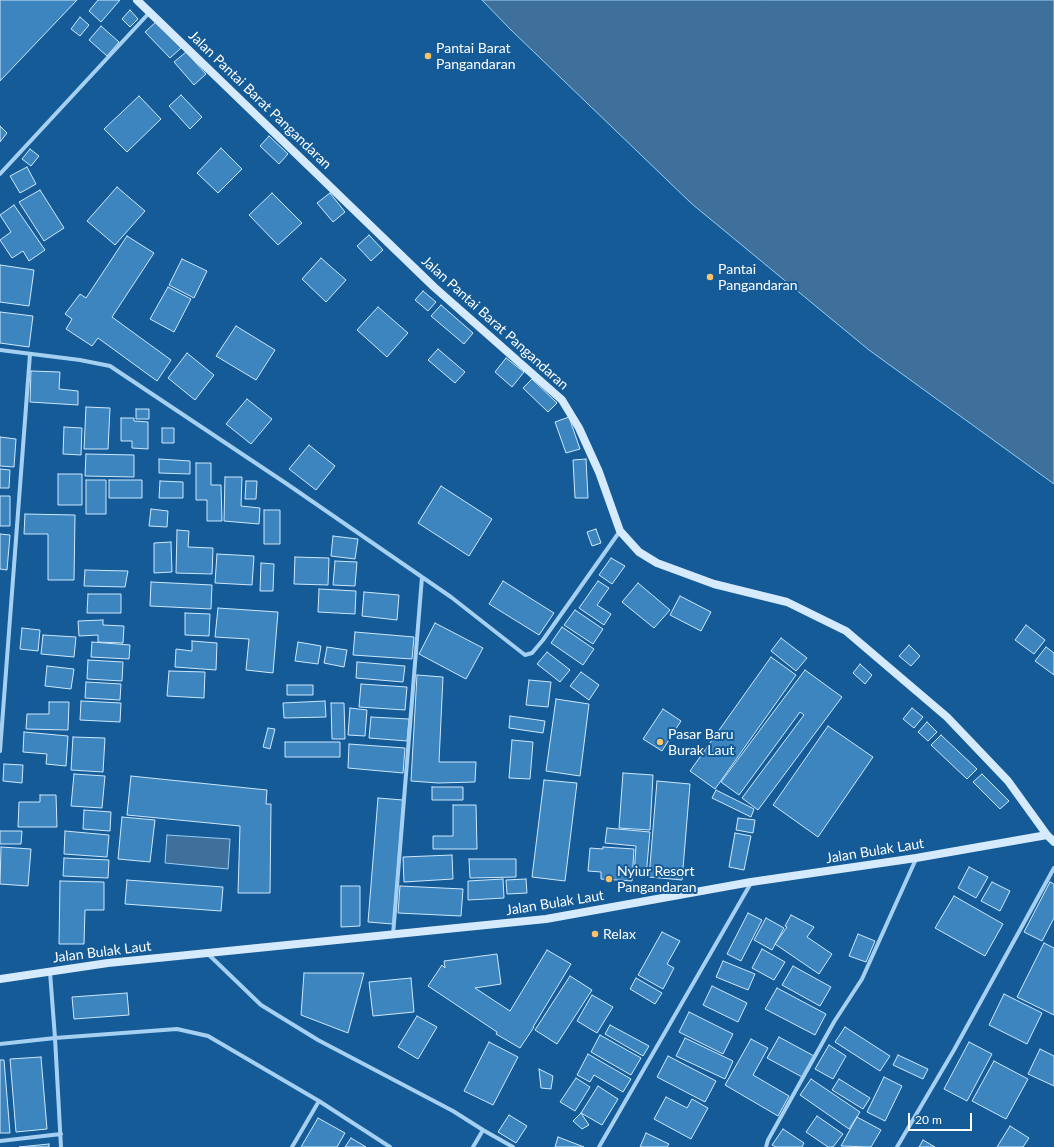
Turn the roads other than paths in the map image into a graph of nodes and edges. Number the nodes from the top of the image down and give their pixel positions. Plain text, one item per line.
1 (137, 0) edge
2 (150, 12) junction
3 (0, 174) edge
4 (0, 350) edge
5 (30, 354) junction
6 (620, 531) junction
7 (422, 577) junction
8 (0, 751) edge
9 (1047, 835) junction
10 (1054, 842) edge
11 (916, 858) junction
12 (1054, 868) edge
13 (751, 882) junction
14 (393, 935) junction
15 (207, 953) junction
16 (50, 972) junction
17 (0, 979) edge
18 (55, 1038) junction
19 (0, 1044) edge
20 (319, 1101) junction
21 (483, 1130) junction
22 (61, 1134) junction
23 (0, 1141) edge
24 (62, 1147) edge
25 (292, 1147) edge
26 (390, 1147) edge
27 (472, 1147) edge
28 (513, 1147) edge
29 (599, 1147) edge
30 (766, 1147) edge
31 (897, 1147) edge

1 - 2 street, Jalan Pantai Barat Pangandaran
2 - 3 street
2 - 6 street, Jalan Pantai Barat Pangandaran
4 - 5 street
5 - 7 street
5 - 8 street
6 - 7 street
6 - 9 street, Jalan Pantai Barat Pangandaran
7 - 14 street
9 - 10 street, Jalan Pantai Barat Pangandaran
9 - 11 street, Jalan Bulak Laut
11 - 13 street, Jalan Bulak Laut
11 - 30 street
12 - 31 street
13 - 14 street, Jalan Bulak Laut
13 - 29 street
14 - 15 street, Jalan Bulak Laut
15 - 16 street, Jalan Bulak Laut
15 - 21 street
16 - 17 street, Jalan Bulak Laut
16 - 18 street
18 - 19 street
18 - 20 street
18 - 22 street
20 - 25 street
20 - 26 street
21 - 27 street
21 - 28 street
22 - 23 street
22 - 24 street

